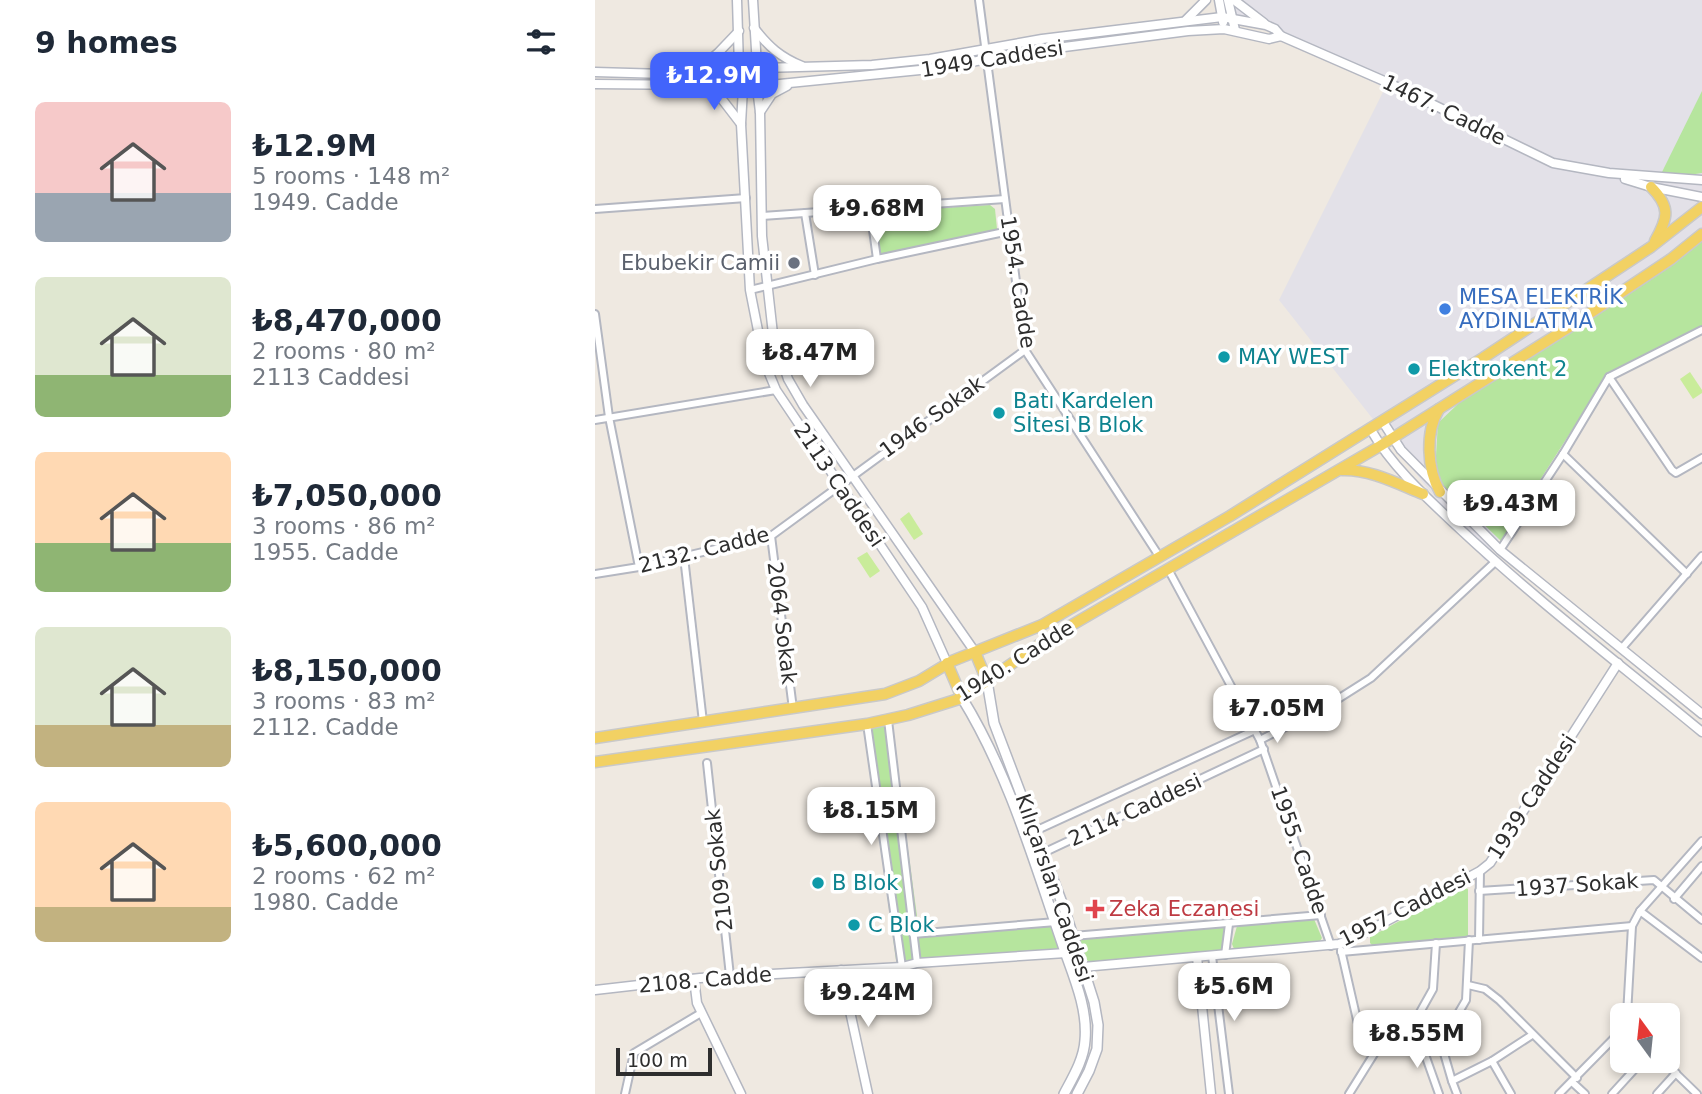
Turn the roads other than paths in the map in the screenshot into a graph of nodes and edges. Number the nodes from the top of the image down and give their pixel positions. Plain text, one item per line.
1 (737, 0) edge
2 (753, 0) edge
3 (979, 0) edge
4 (1206, 0) edge
5 (1219, 0) edge
6 (1228, 0) edge
7 (1234, 0) edge
8 (1222, 17) junction
9 (1232, 18) junction
10 (1183, 22) junction
11 (1266, 25) junction
12 (754, 29) junction
13 (1224, 29) junction
14 (1235, 30) junction
15 (739, 31) junction
16 (1281, 36) junction
17 (986, 55) junction
18 (758, 67) junction
19 (739, 68) junction
20 (808, 68) junction
21 (595, 72) edge
22 (695, 73) junction
23 (800, 82) junction
24 (595, 84) edge
25 (702, 85) junction
26 (758, 87) junction
27 (741, 88) junction
28 (759, 112) junction
29 (741, 124) junction
30 (1609, 173) junction
31 (1702, 180) edge
32 (1651, 187) junction
33 (1702, 197) edge
34 (746, 198) junction
35 (1005, 199) junction
36 (1702, 207) edge
37 (870, 208) junction
38 (595, 209) edge
39 (805, 213) junction
40 (762, 216) junction
41 (1009, 231) junction
42 (1702, 234) edge
43 (1652, 246) junction
44 (877, 259) junction
45 (815, 275) junction
46 (766, 286) junction
47 (751, 290) junction
48 (595, 314) edge
49 (1702, 330) edge
50 (596, 333) edge
51 (1025, 350) junction
52 (1609, 377) junction
53 (776, 390) junction
54 (1440, 408) junction
55 (609, 417) junction
56 (595, 420) edge
57 (1383, 422) junction
58 (1371, 430) junction
59 (1392, 438) junction
60 (1380, 446) junction
61 (1563, 454) junction
62 (1702, 458) edge
63 (1338, 470) junction
64 (852, 476) junction
65 (839, 485) junction
66 (1440, 492) junction
67 (1423, 494) junction
68 (771, 536) junction
69 (1500, 550) junction
70 (1159, 556) junction
71 (1702, 556) edge
72 (684, 557) junction
73 (1495, 562) junction
74 (639, 567) junction
75 (1168, 569) junction
76 (595, 574) edge
77 (1687, 574) junction
78 (1622, 648) junction
79 (975, 652) junction
80 (947, 663) junction
81 (1618, 663) junction
82 (987, 681) junction
83 (962, 698) junction
84 (793, 709) junction
85 (1702, 714) edge
86 (888, 720) junction
87 (703, 722) junction
88 (867, 724) junction
89 (1255, 730) junction
90 (1702, 732) edge
91 (595, 738) edge
92 (1260, 740) junction
93 (1264, 749) junction
94 (595, 762) edge
95 (707, 764) dead end
96 (1035, 831) junction
97 (1702, 841) edge
98 (1043, 853) junction
99 (1702, 866) edge
100 (1480, 871) junction
101 (1660, 888) junction
102 (1479, 891) junction
103 (1674, 898) junction
104 (1640, 911) junction
105 (1321, 915) junction
106 (1702, 920) edge
107 (1056, 922) junction
108 (1229, 924) junction
109 (1632, 926) junction
110 (913, 933) junction
111 (1073, 936) junction
112 (1469, 940) junction
113 (1479, 940) junction
114 (1436, 943) junction
115 (1337, 947) junction
116 (1066, 953) junction
117 (1226, 955) junction
118 (1212, 956) junction
119 (1197, 957) junction
120 (1702, 958) edge
121 (917, 963) junction
122 (902, 967) junction
123 (1083, 967) junction
124 (841, 970) junction
125 (730, 976) junction
126 (694, 979) junction
127 (1468, 985) junction
128 (595, 990) edge
129 (1628, 1003) edge
130 (702, 1013) junction
131 (1414, 1023) junction
132 (1532, 1035) junction
133 (1610, 1042) edge
134 (1441, 1043) junction
135 (1492, 1060) junction
136 (1631, 1073) edge
137 (1676, 1073) joint
138 (1574, 1080) junction
139 (1452, 1081) junction
140 (625, 1094) edge
141 (741, 1094) edge
142 (868, 1094) edge
143 (1063, 1094) edge
144 (1077, 1094) edge
145 (1212, 1094) edge
146 (1229, 1094) edge
147 (1349, 1094) edge
148 (1439, 1094) edge
149 (1457, 1094) edge
150 (1511, 1094) edge
151 (1559, 1094) edge
152 (1585, 1094) edge
153 (1612, 1094) edge
154 (1657, 1094) edge
155 (1697, 1094) edge

1 - 15 street
2 - 12 street
3 - 17 street, 1954. Cadde
4 - 10 street
5 - 8 street
6 - 9 street
7 - 11 street
8 - 9 street, 1467. Cadde
8 - 10 street, 1949 Caddesi
8 - 13 street
9 - 11 street, 1467. Cadde
9 - 14 street
10 - 17 street, 1949 Caddesi
11 - 16 street, 1467. Cadde
12 - 18 street
12 - 20 street
13 - 14 street, 1467. Cadde
13 - 17 street, 1949 Caddesi
14 - 16 street, 1467. Cadde
15 - 19 street
15 - 22 street
16 - 30 street, 1467. Cadde
17 - 20 street, 1949 Caddesi
17 - 23 street, 1949 Caddesi
17 - 35 street, 1954. Cadde
18 - 19 street
18 - 20 street, 1949 Caddesi
18 - 26 street
19 - 22 street
19 - 27 street
21 - 22 street
23 - 26 street, 1949 Caddesi
23 - 28 street
24 - 25 street
25 - 27 street
25 - 29 street
26 - 27 street
26 - 28 street, 2113 Caddesi
27 - 29 street, 2113 Caddesi
28 - 40 street, 2113 Caddesi
29 - 34 street, 2113 Caddesi
30 - 31 street, 1467. Cadde
30 - 32 street, 1467. Cadde
32 - 33 street, 1467. Cadde
32 - 43 main road
34 - 38 street
34 - 47 street, 2113 Caddesi
35 - 37 street
35 - 41 street, 1954. Cadde
36 - 43 main road, 1940. Cadde
37 - 39 street
37 - 44 street
39 - 40 street
39 - 45 street
40 - 46 street, 2113 Caddesi
41 - 44 street
41 - 51 street, 1954. Cadde
42 - 54 main road, 1940. Cadde
43 - 57 main road, 1940. Cadde
44 - 45 street
45 - 46 street
46 - 47 street
46 - 64 street, 2113 Caddesi
47 - 53 street, 2113 Caddesi
48 - 50 street
49 - 52 street
50 - 55 street
51 - 64 street, 1946 Sokak
51 - 70 street, 1954. Cadde
52 - 61 street
52 - 62 street
53 - 55 street
53 - 65 street, 2113 Caddesi
54 - 59 main road, 1940. Cadde
54 - 66 main road
55 - 56 street
55 - 74 street
57 - 58 main road, 1940. Cadde
57 - 59 street
58 - 60 street
58 - 70 main road, 1940. Cadde
59 - 60 main road, 1940. Cadde
59 - 66 street
60 - 63 main road, 1940. Cadde
60 - 67 street
61 - 69 street
61 - 77 street
63 - 67 main road
63 - 75 main road, 1940. Cadde
64 - 65 street, 1946 Sokak
64 - 79 street, 2113 Caddesi
65 - 68 street, 2132. Cadde
65 - 80 street, 2113 Caddesi
66 - 69 street
67 - 73 street
68 - 72 street, 2132. Cadde
68 - 84 street, 2064 Sokak
69 - 78 street
70 - 79 main road, 1940. Cadde
71 - 77 street
72 - 74 street, 2132. Cadde
72 - 87 street
73 - 81 street
73 - 92 street
74 - 76 street, 2132. Cadde
75 - 82 main road, 1940. Cadde
75 - 89 street, 1955. Cadde
77 - 78 street
78 - 85 street
79 - 80 main road, 1940. Cadde
79 - 82 main road
80 - 83 main road
80 - 84 main road, 1940. Cadde
81 - 90 street
81 - 100 street, 1939 Caddesi
82 - 83 main road, 1940. Cadde
82 - 96 main road, Kılıçarslan Caddesi
83 - 86 main road, 1940. Cadde
83 - 107 main road, Kılıçarslan Caddesi
84 - 87 main road, 1940. Cadde
86 - 88 main road, 1940. Cadde
86 - 110 street
87 - 91 main road, 1940. Cadde
88 - 94 main road, 1940. Cadde
88 - 122 street
89 - 92 street, 1955. Cadde
89 - 96 street, 2114 Caddesi
92 - 93 street, 1955. Cadde
93 - 98 street, 2114 Caddesi
93 - 105 street, 1955. Cadde
95 - 125 street, 2109 Sokak
96 - 98 main road, Kılıçarslan Caddesi
97 - 101 street
98 - 111 main road, Kılıçarslan Caddesi
99 - 103 street
100 - 102 street, 1939 Caddesi
100 - 115 street, 1957 Caddesi
101 - 102 street, 1937 Sokak
101 - 103 street, 1937 Sokak
101 - 104 street
102 - 113 street, 1939 Caddesi
103 - 106 street, 1937 Sokak
104 - 109 street
104 - 120 street
105 - 108 street
105 - 115 street, 1955. Cadde
107 - 110 street
107 - 116 main road, Kılıçarslan Caddesi
108 - 111 street
108 - 117 street
109 - 113 street
109 - 129 street
110 - 121 street
111 - 123 main road, Kılıçarslan Caddesi
112 - 113 street
112 - 114 street
112 - 127 street
114 - 115 street
114 - 131 street
115 - 117 street, 1957 Caddesi
115 - 147 street, 1955. Cadde
116 - 121 street, 2108. Cadde
116 - 143 main road, Kılıçarslan Caddesi
117 - 118 street, 1957 Caddesi
118 - 119 street, 1957 Caddesi
118 - 146 street
119 - 123 street, 1957 Caddesi
119 - 145 street
121 - 122 street, 2108. Cadde
122 - 124 street, 2108. Cadde
123 - 144 main road, Kılıçarslan Caddesi
124 - 125 street, 2108. Cadde
124 - 142 street
125 - 126 street, 2108. Cadde
126 - 128 street, 2108. Cadde
126 - 130 street
127 - 132 street
127 - 134 street
130 - 140 street
130 - 141 street
131 - 134 street
131 - 148 street
132 - 135 street
132 - 138 street
133 - 138 street
134 - 139 street
135 - 139 street
135 - 150 street
136 - 153 street
137 - 154 street
137 - 155 street
138 - 151 street
138 - 152 street
139 - 149 street

